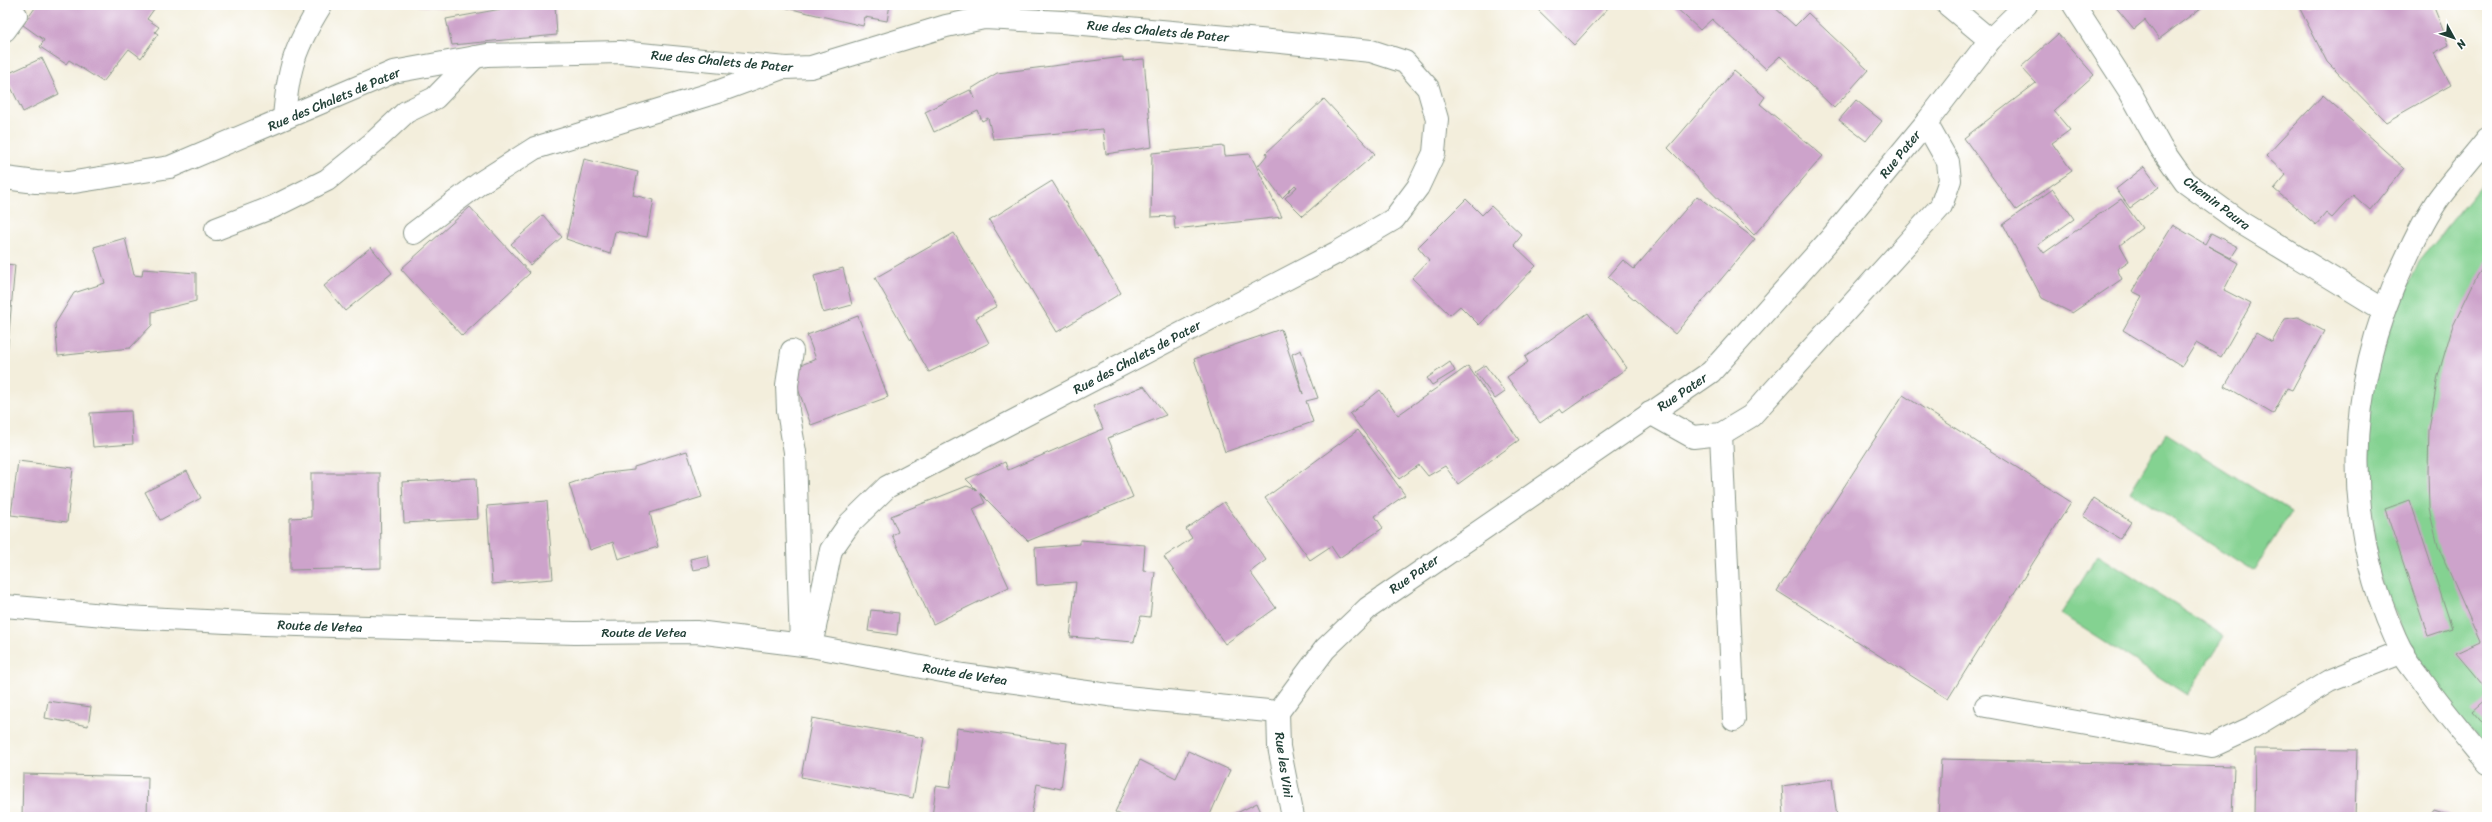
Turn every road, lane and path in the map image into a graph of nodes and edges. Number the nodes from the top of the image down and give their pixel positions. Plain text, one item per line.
1 (321, 5) edge
2 (1948, 5) edge
3 (2026, 5) edge
4 (2074, 5) edge
5 (1990, 40) junction
6 (475, 57) junction
7 (782, 68) junction
8 (284, 118) junction
9 (1926, 123) junction
10 (2487, 139) edge
11 (5, 178) edge
12 (216, 229) dead end
13 (414, 233) dead end
14 (2384, 310) junction
15 (792, 351) dead end
16 (1650, 414) junction
17 (1721, 434) junction
18 (5, 606) edge
19 (806, 645) junction
20 (2403, 652) junction
21 (1986, 706) dead end
22 (1278, 712) junction
23 (1734, 720) dead end
24 (2487, 763) edge
25 (1293, 817) edge

1 - 8 street
2 - 5 street
3 - 5 street, Rue Pater
4 - 14 street, Chemin Paura
5 - 9 street, Rue Pater
6 - 7 street, Rue des Chalets de Pater
6 - 8 street, Rue des Chalets de Pater
6 - 12 street
7 - 13 street
7 - 19 street, Rue des Chalets de Pater
8 - 11 street, Rue des Chalets de Pater
9 - 16 street, Rue Pater
9 - 17 street
10 - 14 street
14 - 20 street
15 - 19 street
16 - 17 street
16 - 22 street, Rue Pater
17 - 23 street
18 - 19 street, Route de Vetea
19 - 22 street, Route de Vetea
20 - 21 street
20 - 24 street
22 - 25 street, Rue les Vini

